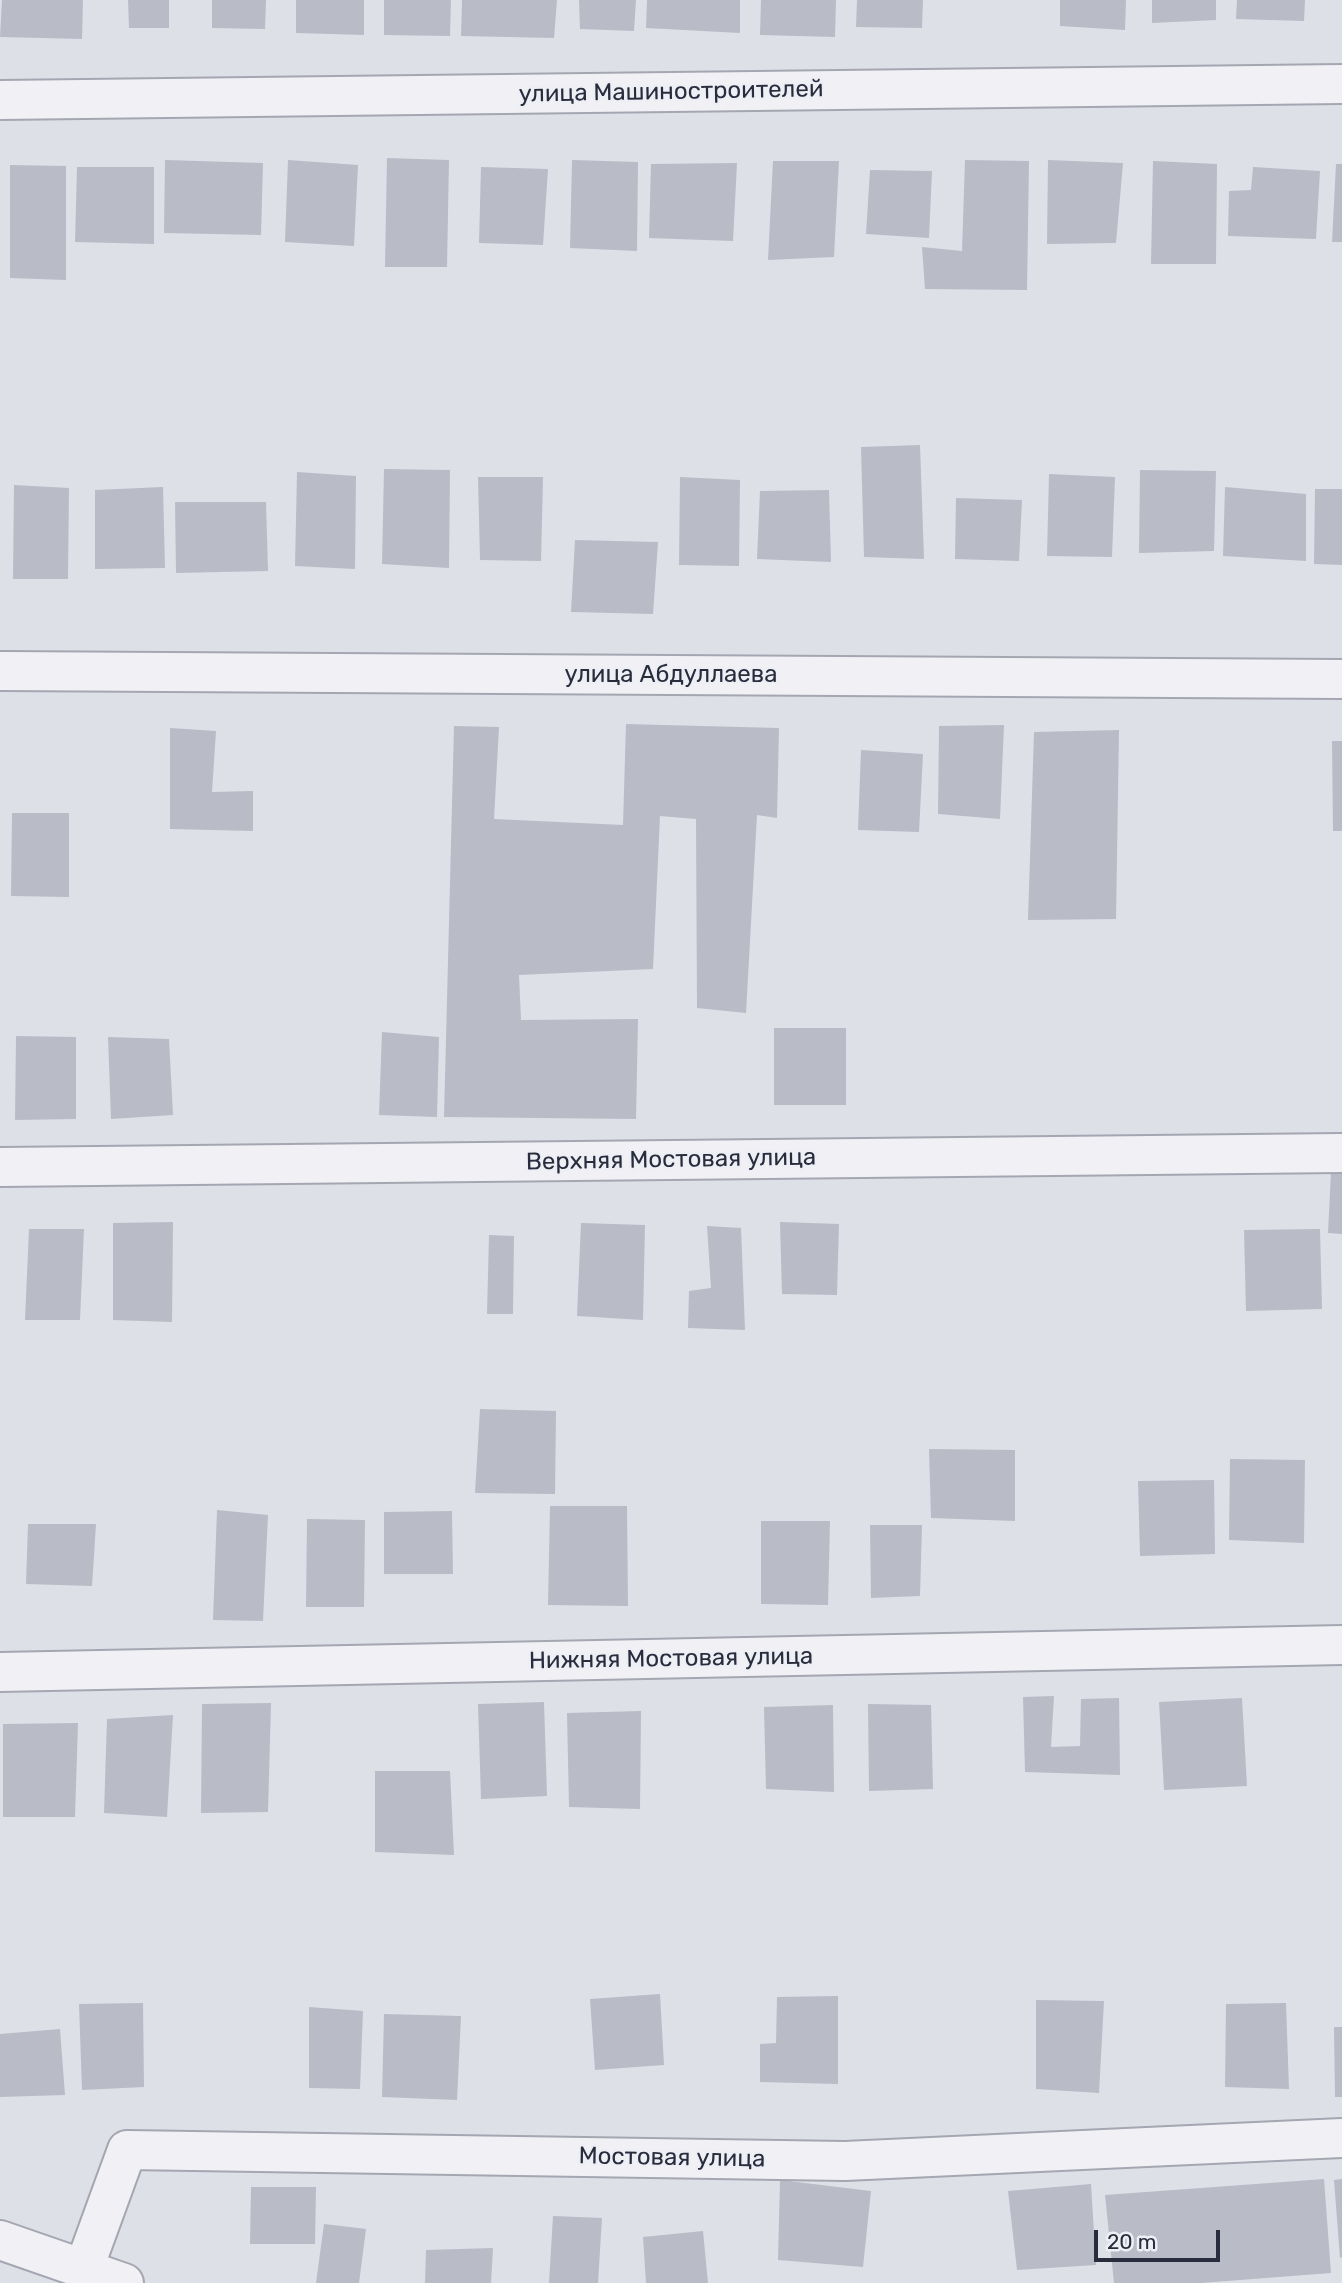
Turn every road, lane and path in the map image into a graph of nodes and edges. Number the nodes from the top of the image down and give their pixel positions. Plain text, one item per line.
1 (1342, 84) edge
2 (0, 100) edge
3 (0, 671) edge
4 (1342, 679) edge
5 (1342, 1153) edge
6 (0, 1167) edge
7 (1342, 1646) edge
8 (0, 1672) edge
9 (1342, 2138) edge
10 (0, 2240) edge
11 (84, 2268) junction
12 (124, 2283) edge

1 - 2 street, улица Машиностроителей
3 - 4 street, улица Абдуллаева
5 - 6 street, Верхняя Мостовая улица
7 - 8 street, Нижняя Мостовая улица
9 - 11 street, Мостовая улица
10 - 11 street
11 - 12 street

